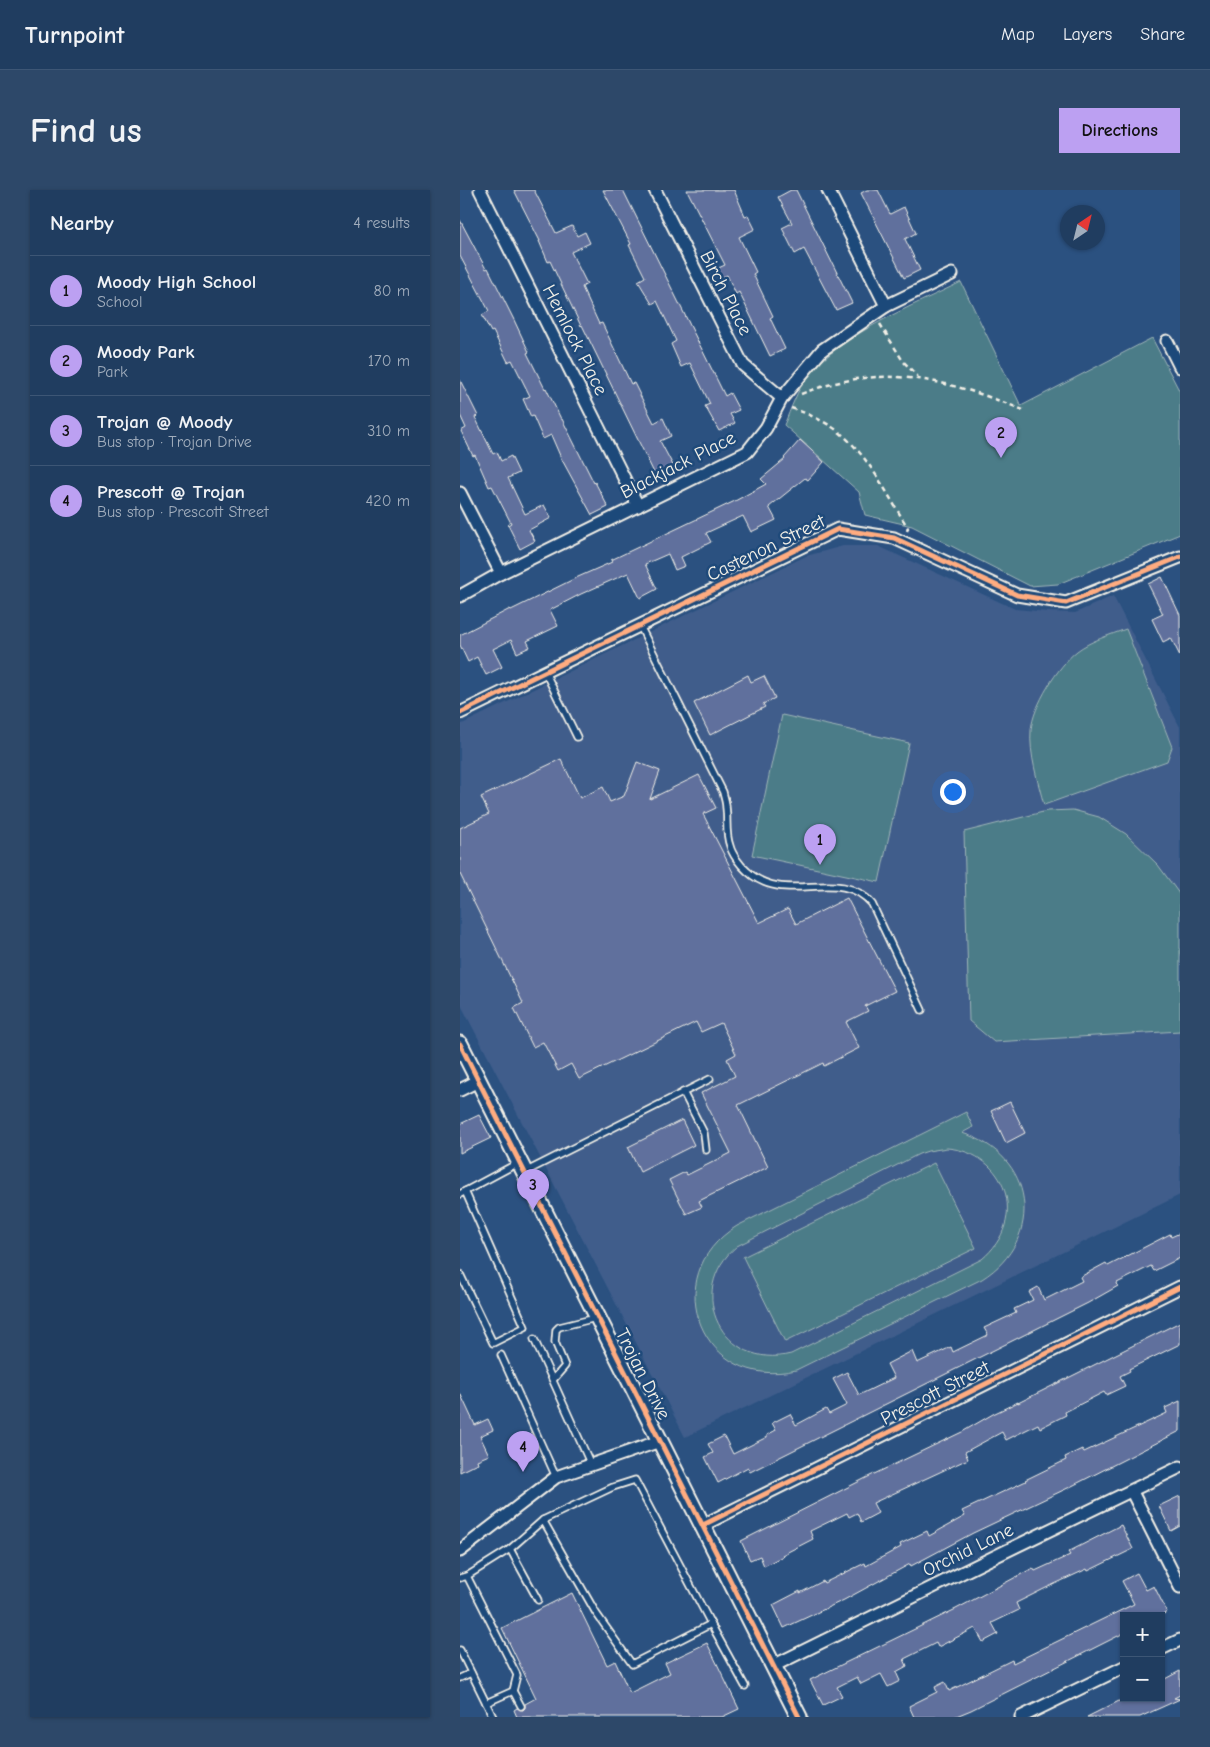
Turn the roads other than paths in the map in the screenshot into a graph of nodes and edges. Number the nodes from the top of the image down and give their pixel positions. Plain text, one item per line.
1 (480, 190) edge
2 (655, 190) edge
3 (828, 190) edge
4 (952, 274) dead end
5 (886, 306) junction
6 (1167, 341) dead end
7 (1180, 367) edge
8 (782, 398) junction
9 (460, 493) edge
10 (638, 506) junction
11 (1180, 556) edge
12 (501, 574) junction
13 (460, 596) edge
14 (640, 626) junction
15 (545, 672) junction
16 (460, 713) edge
17 (577, 737) dead end
18 (922, 1010) dead end
19 (460, 1044) edge
20 (710, 1079) dead end
21 (478, 1080) junction
22 (460, 1090) edge
23 (683, 1092) junction
24 (706, 1150) dead end
25 (522, 1167) junction
26 (462, 1193) edge
27 (460, 1274) edge
28 (1180, 1287) edge
29 (598, 1317) junction
30 (534, 1339) dead end
31 (501, 1355) dead end
32 (553, 1380) junction
33 (660, 1441) junction
34 (591, 1465) junction
35 (1180, 1468) edge
36 (556, 1477) junction
37 (1132, 1492) junction
38 (543, 1520) junction
39 (703, 1525) junction
40 (461, 1548) edge
41 (510, 1549) junction
42 (467, 1576) junction
43 (460, 1578) edge
44 (1180, 1587) edge
45 (538, 1600) dead end
46 (710, 1624) junction
47 (1180, 1640) edge
48 (1165, 1647) edge
49 (460, 1650) edge
50 (773, 1666) junction
51 (1120, 1669) edge
52 (471, 1673) junction
53 (460, 1678) edge
54 (745, 1686) dead end
55 (513, 1691) junction
56 (486, 1703) junction
57 (521, 1706) dead end
58 (493, 1717) edge
59 (799, 1717) edge
60 (1021, 1717) edge

1 - 10 street, Hemlock Place
2 - 8 street, Birch Place
3 - 5 street
4 - 5 street, Blackjack Place
5 - 8 street, Blackjack Place
6 - 7 street
8 - 10 street, Blackjack Place
9 - 12 street
10 - 12 street, Blackjack Place
11 - 14 street, Castenon Street
12 - 13 street, Blackjack Place
14 - 15 street, Castenon Street
14 - 18 lane
15 - 16 street, Castenon Street
15 - 17 lane
19 - 21 street, Trojan Drive
20 - 23 lane
21 - 22 street
21 - 25 street, Trojan Drive
23 - 24 lane
23 - 25 lane
25 - 26 lane
25 - 29 street, Trojan Drive
26 - 27 lane
28 - 39 street, Prescott Street
29 - 32 lane
29 - 33 street, Trojan Drive
30 - 32 lane
31 - 36 lane
32 - 34 lane
33 - 34 street
33 - 39 street, Trojan Drive
34 - 36 street
35 - 37 street, Orchid Lane
36 - 40 street
37 - 44 street
37 - 50 street, Orchid Lane
38 - 41 lane
38 - 46 lane
38 - 46 lane
39 - 50 street, Trojan Drive
41 - 42 lane
41 - 45 lane
42 - 43 lane
42 - 55 lane
46 - 54 lane
47 - 48 street
49 - 52 lane
50 - 59 street, Trojan Drive
51 - 60 street
52 - 53 lane
52 - 56 lane
55 - 56 lane
55 - 57 lane
56 - 58 lane

